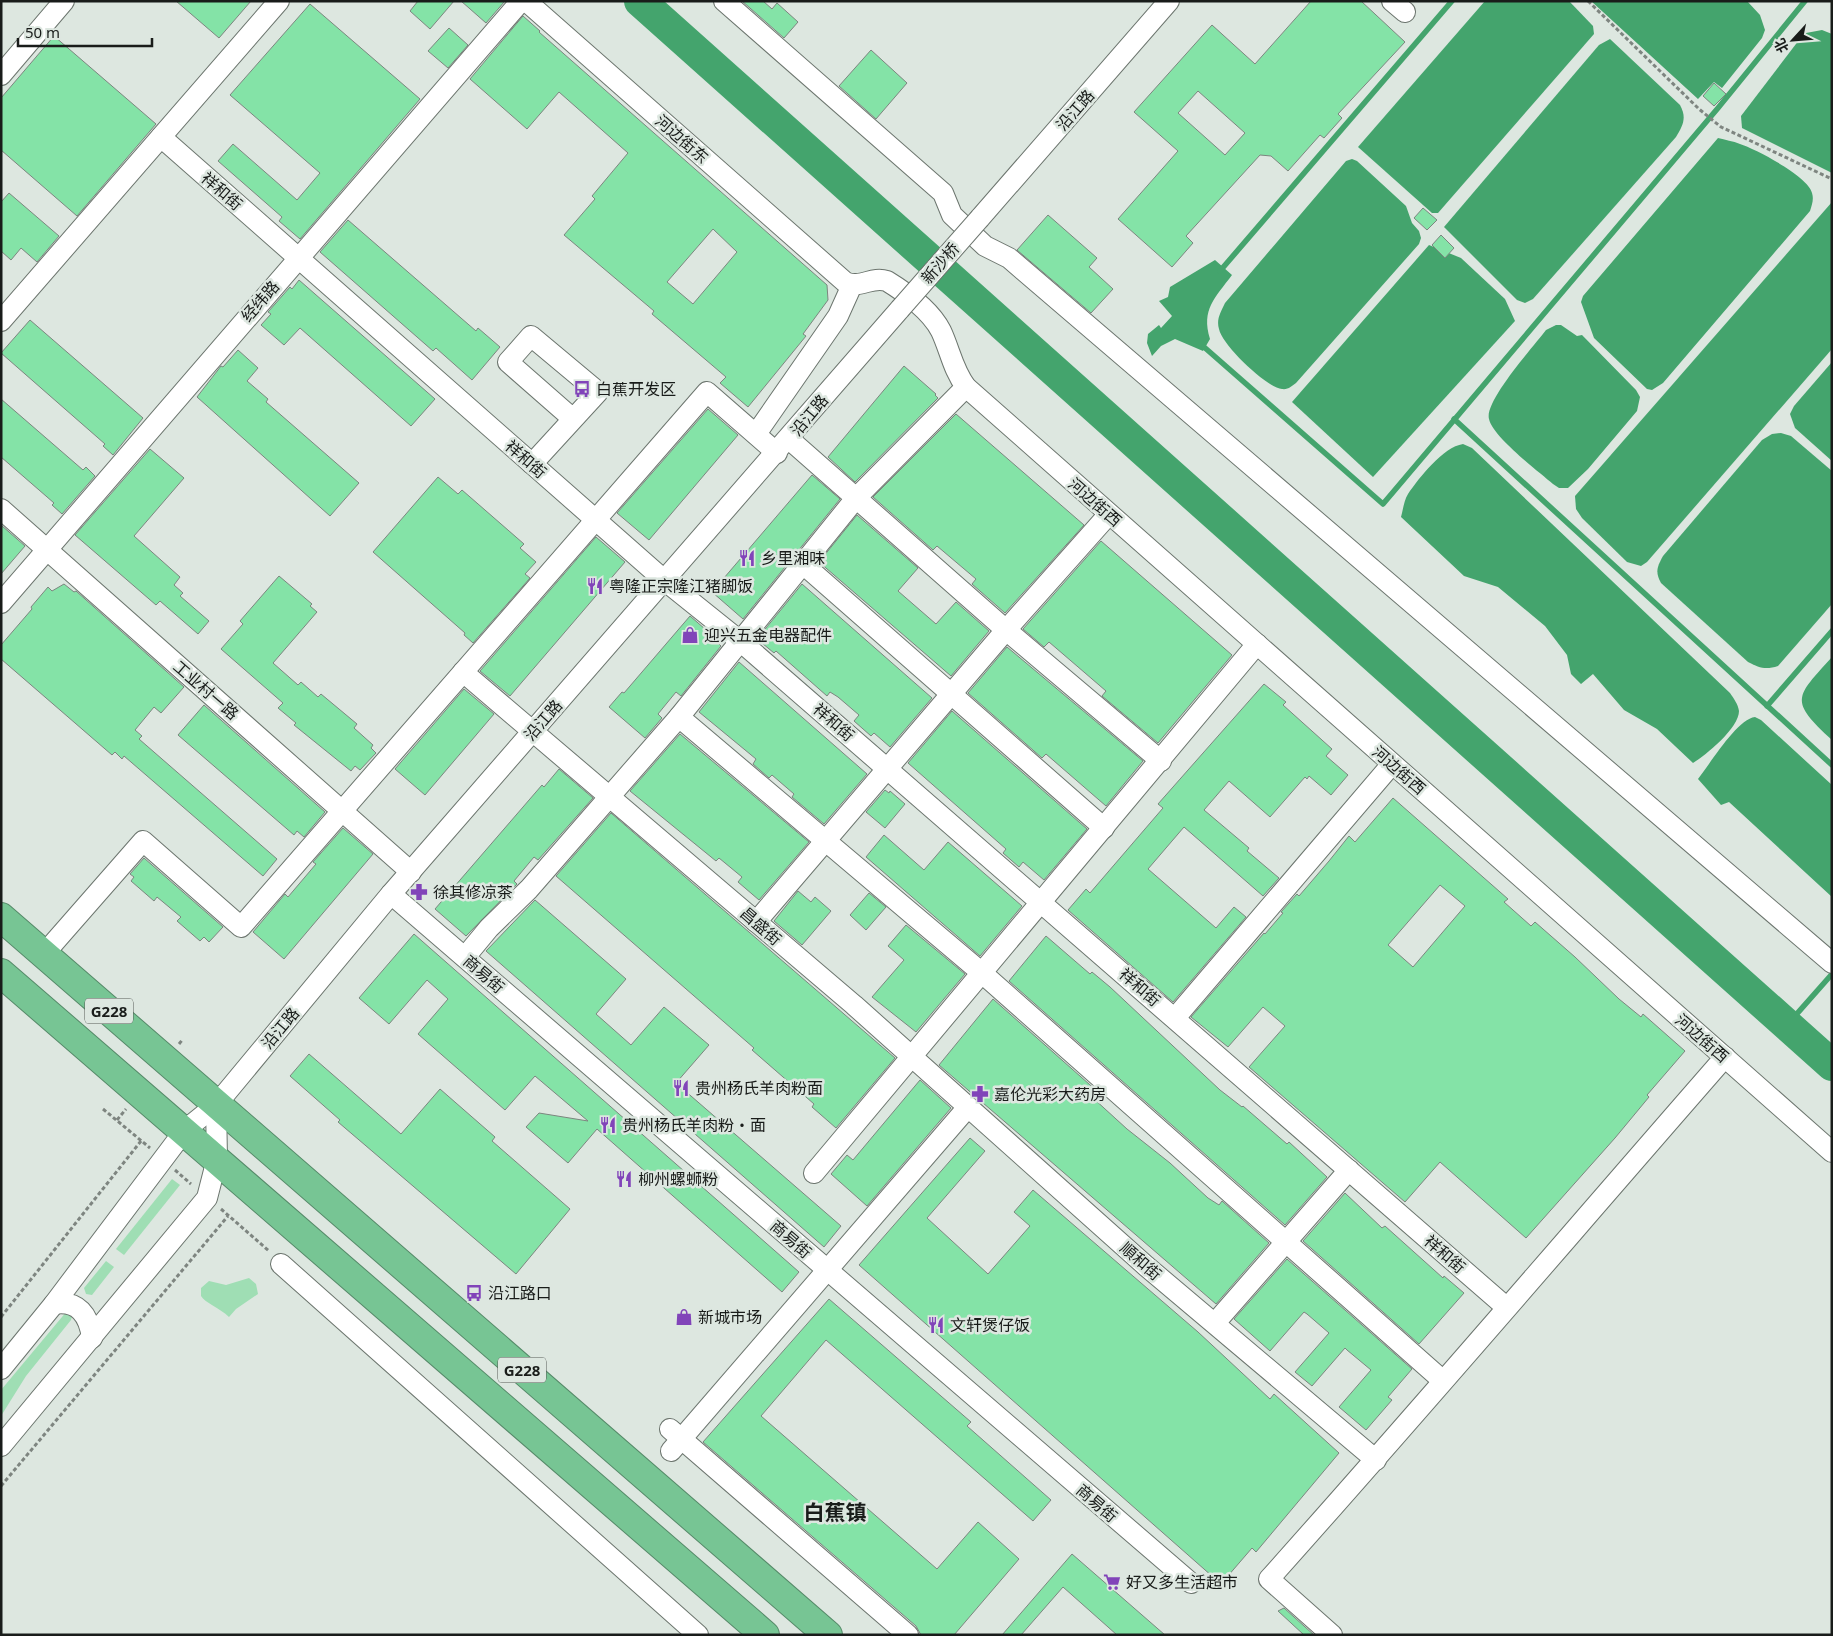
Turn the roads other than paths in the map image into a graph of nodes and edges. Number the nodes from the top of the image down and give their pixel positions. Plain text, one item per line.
1 (64, 1) edge
2 (279, 1) edge
3 (521, 1) edge
4 (526, 1) edge
5 (724, 1) edge
6 (1169, 1) edge
7 (1, 75) edge
8 (161, 138) junction
9 (980, 218) joint
10 (298, 257) junction
11 (845, 281) junction
12 (900, 309) joint
13 (1, 321) edge
14 (966, 387) junction
15 (574, 419) dead end
16 (756, 434) junction
17 (783, 446) junction
18 (532, 464) junction
19 (856, 498) junction
20 (1, 509) edge
21 (1109, 514) junction
22 (596, 520) junction
23 (47, 550) junction
24 (803, 564) junction
25 (664, 580) junction
26 (1, 603) edge
27 (1006, 630) junction
28 (740, 641) junction
29 (1257, 644) junction
30 (463, 672) junction
31 (952, 694) junction
32 (679, 717) junction
33 (532, 733) junction
34 (1160, 761) junction
35 (1392, 764) junction
36 (888, 769) junction
37 (610, 796) junction
38 (342, 811) junction
39 (1104, 828) junction
40 (825, 840) junction
41 (412, 872) junction
42 (391, 894) junction
43 (1042, 902) junction
44 (1, 917) edge
45 (756, 922) junction
46 (44, 954) junction
47 (465, 957) junction
48 (1832, 963) edge
49 (1, 973) edge
50 (982, 973) junction
51 (1175, 1018) junction
52 (911, 1057) junction
53 (1725, 1057) junction
54 (216, 1105) junction
55 (968, 1107) junction
56 (185, 1130) junction
57 (1832, 1152) edge
58 (217, 1160) junction
59 (1349, 1170) junction
60 (814, 1172) dead end
61 (1285, 1242) junction
62 (278, 1260) road end
63 (828, 1271) junction
64 (54, 1304) junction
65 (1506, 1307) junction
66 (1214, 1323) junction
67 (92, 1338) junction
68 (1, 1369) edge
69 (1442, 1380) junction
70 (670, 1429) dead end
71 (1, 1446) edge
72 (671, 1450) dead end
73 (1376, 1460) junction
74 (1191, 1583) dead end
75 (698, 1635) edge
76 (765, 1635) edge
77 (828, 1635) edge
78 (908, 1635) edge
79 (1332, 1635) edge

1 - 7 street
2 - 8 street
3 - 10 street, 经纬路
4 - 11 street, 河边街东
5 - 48 street
6 - 9 street, 沿江路
8 - 10 street, 祥和街
8 - 13 street
9 - 12 street, 新沙桥, bridge
10 - 18 street, 祥和街
10 - 23 street, 经纬路
11 - 14 street, 河边街西
11 - 16 street
12 - 17 street, 沿江路
14 - 19 street
14 - 21 street, 河边街西
15 - 18 street
16 - 17 street
16 - 22 street
17 - 19 street
17 - 25 street, 沿江路
18 - 22 street, 祥和街
19 - 24 street
19 - 27 street
20 - 23 street, 工业村一路
21 - 27 street
21 - 29 street, 河边街西
22 - 25 street, 祥和街
22 - 30 street
23 - 26 street, 经纬路
23 - 38 street, 工业村一路
24 - 28 street
24 - 31 street
25 - 28 street, 祥和街
25 - 33 street, 沿江路
27 - 31 street
27 - 34 street
28 - 32 street
28 - 36 street, 祥和街
29 - 34 street
29 - 35 street, 河边街西
30 - 33 street, 昌盛街
30 - 38 street
31 - 36 street
31 - 39 street
32 - 37 street
32 - 40 street
33 - 37 street, 昌盛街
33 - 41 street, 沿江路
34 - 39 street
35 - 51 street
35 - 53 street, 河边街西
36 - 40 street
36 - 43 street, 祥和街
37 - 45 street, 昌盛街
37 - 47 street
38 - 41 street, 工业村一路
38 - 46 street
39 - 43 street
40 - 45 street
40 - 50 street
41 - 42 street, 沿江路
42 - 47 street, 商易街
42 - 54 street, 沿江路
43 - 50 street
43 - 51 street, 祥和街
44 - 46 highway, G228
45 - 52 street, 昌盛街
46 - 54 highway, G228
47 - 63 street, 商易街
49 - 56 highway, G228
50 - 52 street
50 - 61 street
51 - 59 street, 祥和街
52 - 55 street, 順和街
52 - 60 street
53 - 57 street, 河边街西
53 - 65 street
54 - 56 street, 沿江路
54 - 58 street
54 - 77 highway, G228
55 - 63 street
55 - 66 street, 順和街
56 - 58 highway, G228
56 - 64 street, 沿江路
58 - 67 street
58 - 76 highway, G228
59 - 61 street
59 - 65 street, 祥和街
61 - 66 street
61 - 69 street
62 - 75 street
63 - 72 street
63 - 74 street, 商易街
64 - 67 street
64 - 68 street, 沿江路
65 - 69 street
66 - 73 street, 順和街
67 - 71 street
69 - 73 street
70 - 78 street
73 - 79 street

